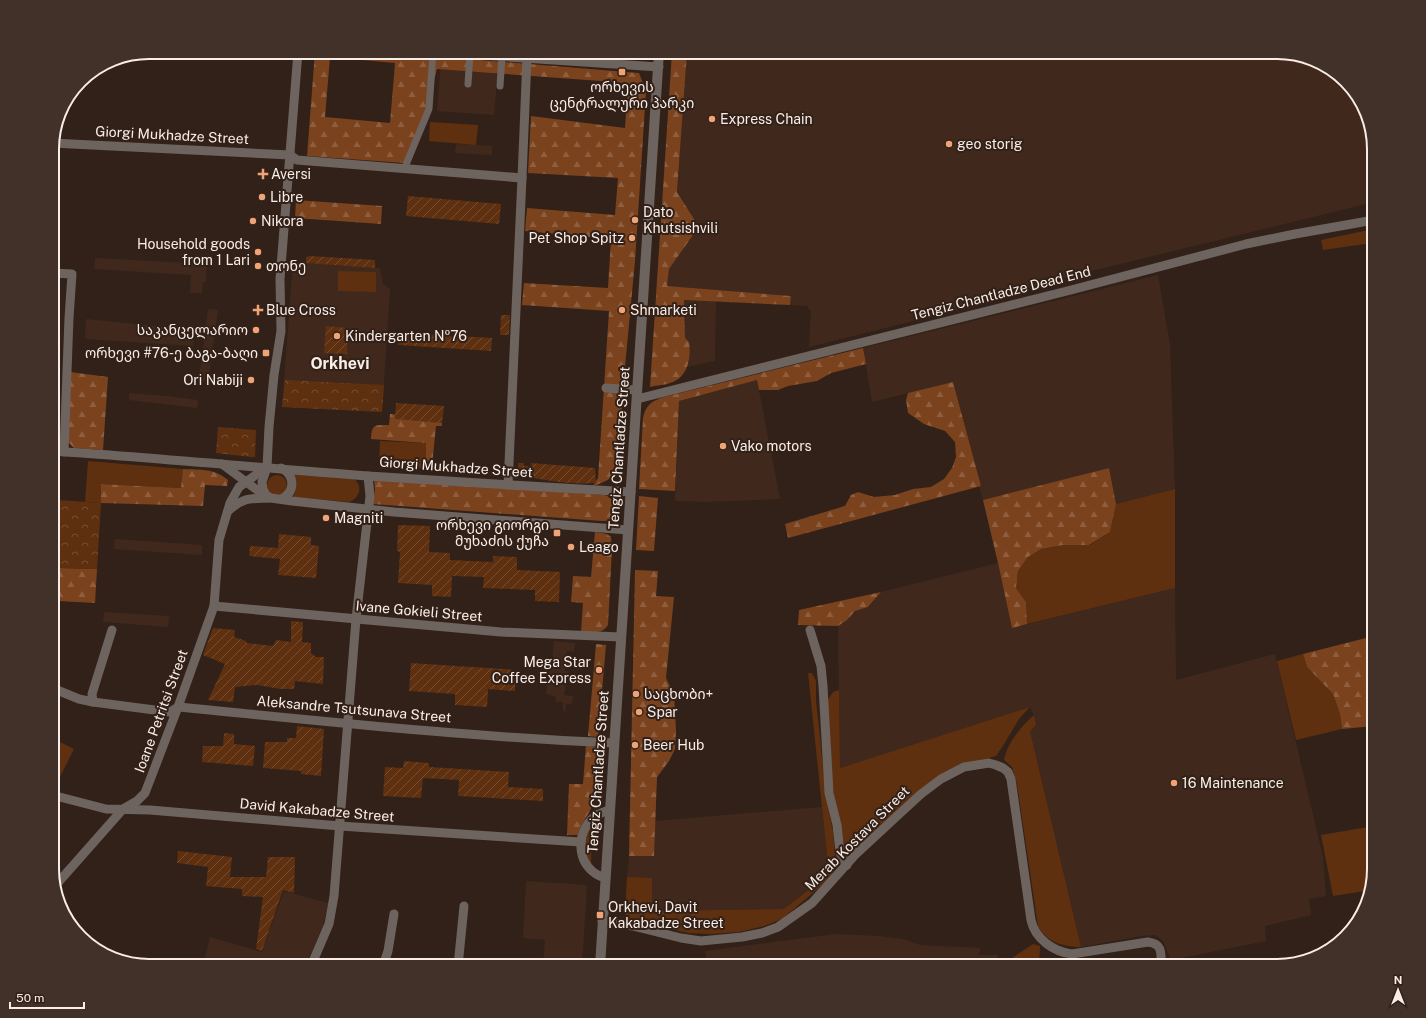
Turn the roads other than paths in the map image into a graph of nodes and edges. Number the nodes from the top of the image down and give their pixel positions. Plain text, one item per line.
1 (297, 59) edge
2 (434, 59) edge
3 (470, 59) edge
4 (502, 59) edge
5 (526, 59) edge
6 (543, 59) edge
7 (660, 59) edge
8 (659, 66) junction
9 (468, 84) dead end
10 (500, 86) dead end
11 (59, 143) edge
12 (290, 156) junction
13 (405, 168) junction
14 (522, 178) junction
15 (1367, 221) edge
16 (59, 273) edge
17 (606, 388) dead end
18 (637, 394) junction
19 (59, 452) edge
20 (64, 452) junction
21 (221, 464) junction
22 (267, 467) junction
23 (280, 468) junction
24 (368, 476) junction
25 (245, 482) junction
26 (508, 485) junction
27 (630, 492) junction
28 (269, 496) junction
29 (281, 499) junction
30 (368, 509) junction
31 (227, 512) junction
32 (628, 530) junction
33 (214, 606) junction
34 (356, 619) junction
35 (112, 630) dead end
36 (810, 630) dead end
37 (621, 637) junction
38 (59, 691) edge
39 (93, 702) junction
40 (178, 707) junction
41 (348, 724) junction
42 (614, 743) junction
43 (59, 797) edge
44 (123, 809) junction
45 (610, 810) junction
46 (340, 826) junction
47 (581, 842) junction
48 (847, 864) junction
49 (605, 878) junction
50 (60, 880) edge
51 (464, 906) dead end
52 (394, 914) dead end
53 (602, 922) junction
54 (314, 959) edge
55 (386, 959) edge
56 (459, 959) edge
57 (600, 959) edge
58 (1161, 959) edge

1 - 12 street
2 - 13 street
3 - 9 street
4 - 10 street
5 - 14 street
6 - 8 street
7 - 8 street, Tengiz Chantladze Street
8 - 18 street, Tengiz Chantladze Street
11 - 12 street, Giorgi Mukhadze Street
12 - 13 street, Giorgi Mukhadze Street
12 - 22 street
13 - 14 street, Giorgi Mukhadze Street
14 - 26 street
15 - 18 street, Tengiz Chantladze Dead End
16 - 20 street
17 - 18 street, Tengiz Chantladze Dead End
18 - 27 street, Tengiz Chantladze Street
19 - 20 street, Giorgi Mukhadze Street
20 - 21 street, Giorgi Mukhadze Street
21 - 22 street, Giorgi Mukhadze Street
21 - 25 street
22 - 23 street, Giorgi Mukhadze Street
22 - 25 street, Ioane Petritsi Street
22 - 28 street
23 - 24 street, Giorgi Mukhadze Street
23 - 29 street
24 - 26 street, Giorgi Mukhadze Street
24 - 30 street
25 - 28 street
25 - 31 street, Ioane Petritsi Street
26 - 27 street, Giorgi Mukhadze Street
27 - 32 street, Tengiz Chantladze Street
28 - 29 street
28 - 31 street
29 - 30 street
30 - 32 street
30 - 34 street
31 - 33 street, Ioane Petritsi Street
32 - 37 street, Tengiz Chantladze Street
33 - 34 street, Ivane Gokieli Street
33 - 40 street, Ioane Petritsi Street
34 - 37 street, Ivane Gokieli Street
34 - 41 street
35 - 39 street
36 - 48 street
37 - 42 street, Tengiz Chantladze Street
38 - 39 street, Aleksandre Tsutsunava Street
39 - 40 street, Aleksandre Tsutsunava Street
40 - 41 street, Aleksandre Tsutsunava Street
40 - 44 street, Ioane Petritsi Street
41 - 42 street, Aleksandre Tsutsunava Street
41 - 46 street
42 - 45 street, Tengiz Chantladze Street
43 - 44 street, David Kakabadze Street
44 - 46 street, David Kakabadze Street
44 - 50 street, Ioane Petritsi Street
45 - 47 street
45 - 49 street, Tengiz Chantladze Street
46 - 47 street, David Kakabadze Street
46 - 54 street
47 - 49 street
48 - 53 street, Merab Kostava Street
48 - 58 street, Merab Kostava Street
49 - 53 street, Tengiz Chantladze Street
51 - 56 street
52 - 55 street
53 - 57 street, Tengiz Chantladze Street

